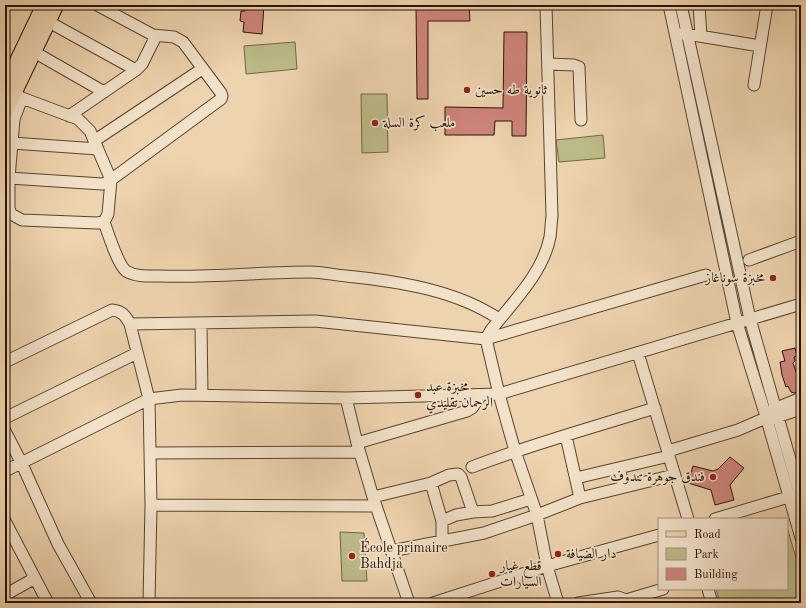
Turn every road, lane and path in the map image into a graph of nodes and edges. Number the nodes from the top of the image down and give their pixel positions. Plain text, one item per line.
1 (43, 5) edge
2 (57, 5) edge
3 (97, 5) edge
4 (546, 5) edge
5 (669, 5) edge
6 (680, 5) edge
7 (699, 5) edge
8 (767, 5) edge
9 (49, 22) junction
10 (687, 34) junction
11 (674, 35) junction
12 (156, 36) junction
13 (702, 36) junction
14 (760, 46) junction
15 (36, 52) junction
16 (548, 64) junction
17 (202, 69) junction
18 (136, 70) junction
19 (754, 85) dead end
20 (14, 92) edge
21 (104, 92) junction
22 (5, 114) edge
23 (69, 116) junction
24 (581, 120) dead end
25 (12, 143) junction
26 (96, 145) junction
27 (9, 178) junction
28 (111, 180) junction
29 (104, 222) junction
30 (801, 241) edge
31 (749, 260) dead end
32 (733, 274) junction
33 (706, 275) dead end
34 (801, 304) edge
35 (499, 319) junction
36 (750, 320) junction
37 (201, 323) junction
38 (130, 324) junction
39 (737, 324) junction
40 (486, 339) junction
41 (137, 353) junction
42 (638, 353) junction
43 (5, 362) edge
44 (499, 394) junction
45 (202, 395) junction
46 (481, 395) junction
47 (346, 398) junction
48 (801, 398) edge
49 (149, 399) junction
50 (655, 408) junction
51 (801, 409) edge
52 (769, 415) junction
53 (5, 418) edge
54 (5, 431) edge
55 (566, 436) junction
56 (358, 448) junction
57 (515, 451) junction
58 (150, 453) junction
59 (669, 454) junction
60 (21, 462) junction
61 (472, 467) dead end
62 (619, 468) junction
63 (5, 471) edge
64 (674, 474) junction
65 (576, 478) junction
66 (432, 483) junction
67 (624, 487) junction
68 (800, 495) edge
69 (789, 497) junction
70 (580, 498) junction
71 (531, 499) junction
72 (374, 501) junction
73 (152, 505) junction
74 (473, 512) junction
75 (536, 515) junction
76 (688, 518) edge
77 (718, 518) edge
78 (442, 520) junction
79 (5, 521) edge
80 (658, 535) edge
81 (801, 538) edge
82 (442, 541) junction
83 (391, 551) junction
84 (547, 566) junction
85 (35, 578) junction
86 (661, 590) edge
87 (708, 590) edge
88 (5, 595) edge
89 (600, 602) edge
90 (48, 603) edge
91 (91, 603) edge
92 (149, 603) edge
93 (409, 603) edge
94 (433, 603) edge
95 (558, 603) edge
96 (578, 603) edge
97 (712, 603) edge

1 - 20 main road
2 - 9 main road
3 - 12 street
4 - 16 street
5 - 11 street
6 - 10 street
7 - 13 street
8 - 14 street
9 - 15 main road
9 - 18 street
10 - 11 street
10 - 13 street
10 - 32 street
11 - 32 street
12 - 17 street
12 - 18 street
13 - 14 street
14 - 19 street
15 - 20 main road
15 - 21 street
16 - 24 street
16 - 35 street
17 - 26 street
17 - 28 street
18 - 21 street
20 - 22 main road
20 - 23 street
20 - 25 street
21 - 23 street
23 - 26 street
25 - 26 street
25 - 27 street
26 - 28 street
27 - 28 street
27 - 29 street
28 - 29 street
29 - 35 street
30 - 31 street
32 - 36 street
32 - 39 street
33 - 40 street
34 - 36 street
35 - 40 street
36 - 39 street
36 - 52 street
37 - 38 street
37 - 40 street
37 - 45 street
38 - 41 street
38 - 43 street
39 - 42 street
39 - 52 street
40 - 44 street
41 - 49 street
41 - 53 street
42 - 44 street
42 - 50 street
44 - 46 street
44 - 57 street
45 - 47 street
45 - 49 street
46 - 47 street
46 - 56 street
47 - 56 street
48 - 52 street
49 - 58 street
49 - 60 street
50 - 55 street
50 - 59 street
51 - 52 street
52 - 59 street
52 - 68 street
52 - 69 street
54 - 60 street
55 - 57 street
55 - 65 street
56 - 58 street
56 - 72 street
57 - 61 street
57 - 71 street
58 - 73 street
59 - 62 street
59 - 64 street
60 - 63 street
60 - 91 street
62 - 65 street
62 - 67 street
64 - 67 street
64 - 76 street
65 - 70 street
66 - 72 street
66 - 74 street
66 - 78 street
67 - 70 street
68 - 69 street
69 - 77 street
69 - 81 street
70 - 75 street
71 - 74 street
71 - 75 street
72 - 73 street
72 - 83 street
73 - 92 street
74 - 78 street
75 - 82 street
75 - 84 street
78 - 82 street
79 - 85 street
80 - 84 street
82 - 83 street
83 - 93 street
84 - 94 street
84 - 95 street
85 - 88 street
85 - 90 street
86 - 89 street
87 - 97 street
89 - 96 street

